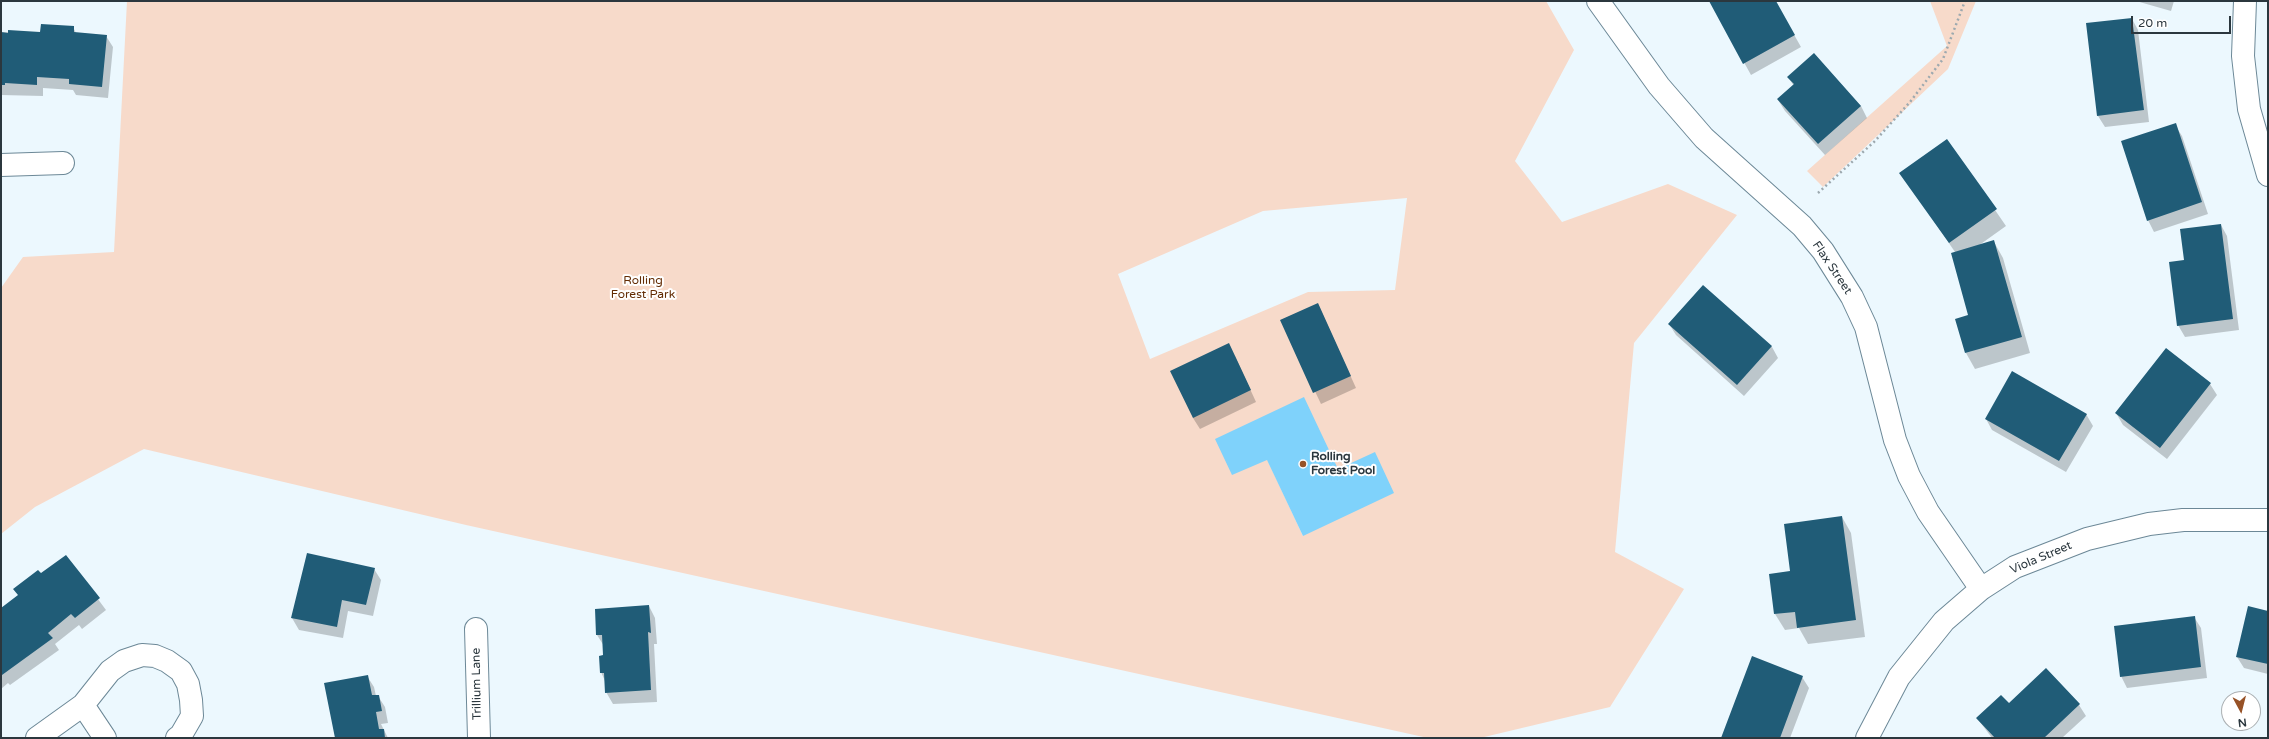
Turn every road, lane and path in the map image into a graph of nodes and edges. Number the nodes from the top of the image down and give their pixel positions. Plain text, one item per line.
1 (1598, 1) edge
2 (1965, 1) edge
3 (2245, 1) edge
4 (63, 163) dead end
5 (1, 165) edge
6 (2268, 175) edge
7 (1818, 193) dead end
8 (2268, 520) edge
9 (1981, 589) junction
10 (476, 629) dead end
11 (84, 705) junction
12 (37, 738) edge
13 (105, 738) edge
14 (177, 738) edge
15 (479, 738) edge
16 (1867, 738) edge

1 - 9 street, Flax Street
2 - 7 path
3 - 6 street
4 - 5 street
8 - 9 street, Viola Street
9 - 16 street, Viola Street
10 - 15 street, Trillium Lane
11 - 12 street
11 - 13 street
11 - 14 street

